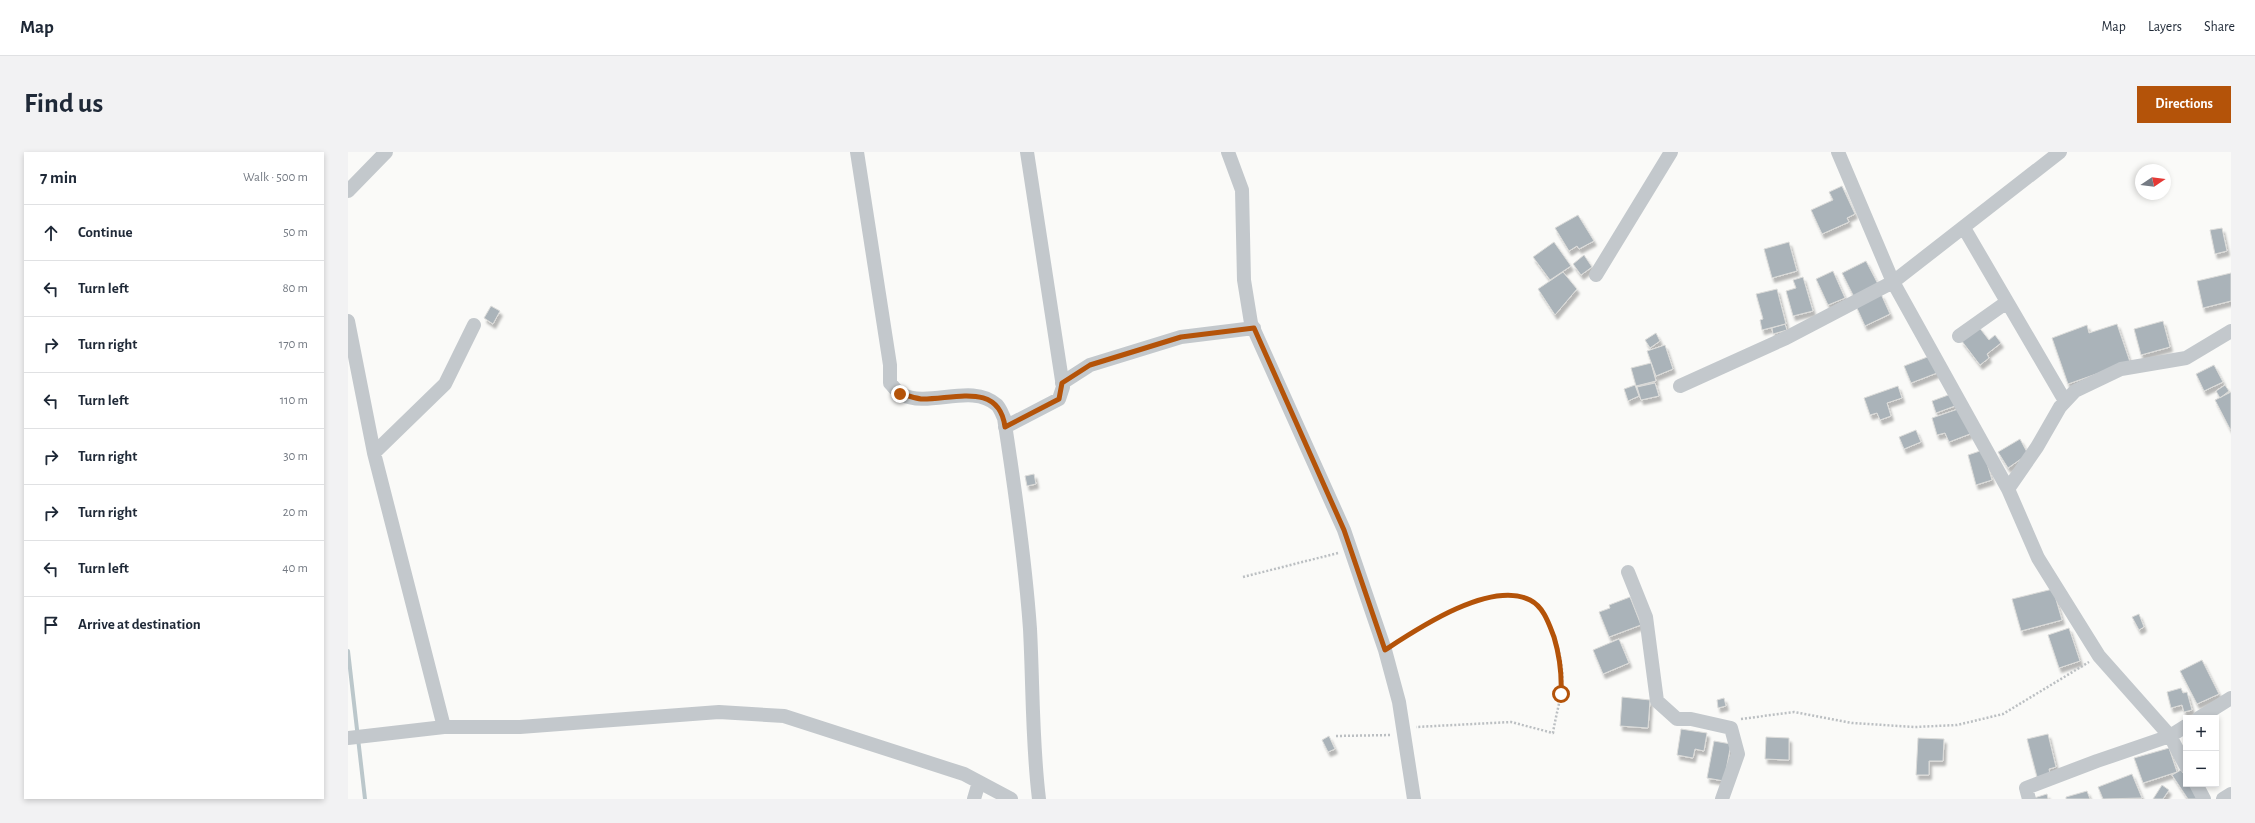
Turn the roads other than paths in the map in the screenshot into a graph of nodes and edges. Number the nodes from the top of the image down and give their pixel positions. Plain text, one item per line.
1 (386, 152) edge
2 (857, 152) edge
3 (1027, 152) edge
4 (1228, 152) edge
5 (1671, 152) edge
6 (1838, 152) edge
7 (2060, 152) edge
8 (348, 191) edge
9 (1964, 228) junction
10 (1596, 275) dead end
11 (1893, 282) junction
12 (2007, 302) junction
13 (348, 321) edge
14 (474, 324) dead end
15 (1254, 328) junction
16 (2231, 331) edge
17 (1959, 336) dead end
18 (1062, 383) junction
19 (1680, 386) dead end
20 (2065, 401) junction
21 (1005, 427) junction
22 (374, 453) junction
23 (2008, 489) junction
24 (1628, 572) dead end
25 (2231, 698) edge
26 (2204, 715) edge
27 (444, 727) junction
28 (2183, 728) edge
29 (2170, 736) junction
30 (354, 738) edge
31 (2183, 760) edge
32 (979, 782) junction
33 (2198, 787) edge
34 (2231, 794) edge
35 (974, 799) edge
36 (1011, 799) edge
37 (1039, 799) edge
38 (1414, 799) edge
39 (1722, 799) edge
40 (2029, 799) edge
41 (2204, 799) edge
42 (2223, 799) edge

1 - 8 street
2 - 21 street
3 - 18 street
4 - 15 street
5 - 10 street
6 - 11 street
7 - 9 street
9 - 11 street
9 - 12 street
11 - 19 street
11 - 23 street
12 - 17 street
12 - 20 street
13 - 22 street
14 - 22 street
15 - 18 street
15 - 38 street
16 - 20 street
18 - 21 street
20 - 23 street
21 - 37 street
22 - 27 street
23 - 29 street
24 - 39 street
25 - 26 street
27 - 30 street
27 - 32 street
28 - 29 street
29 - 31 street
29 - 40 street
32 - 35 street
32 - 36 street
33 - 41 street
34 - 42 street

